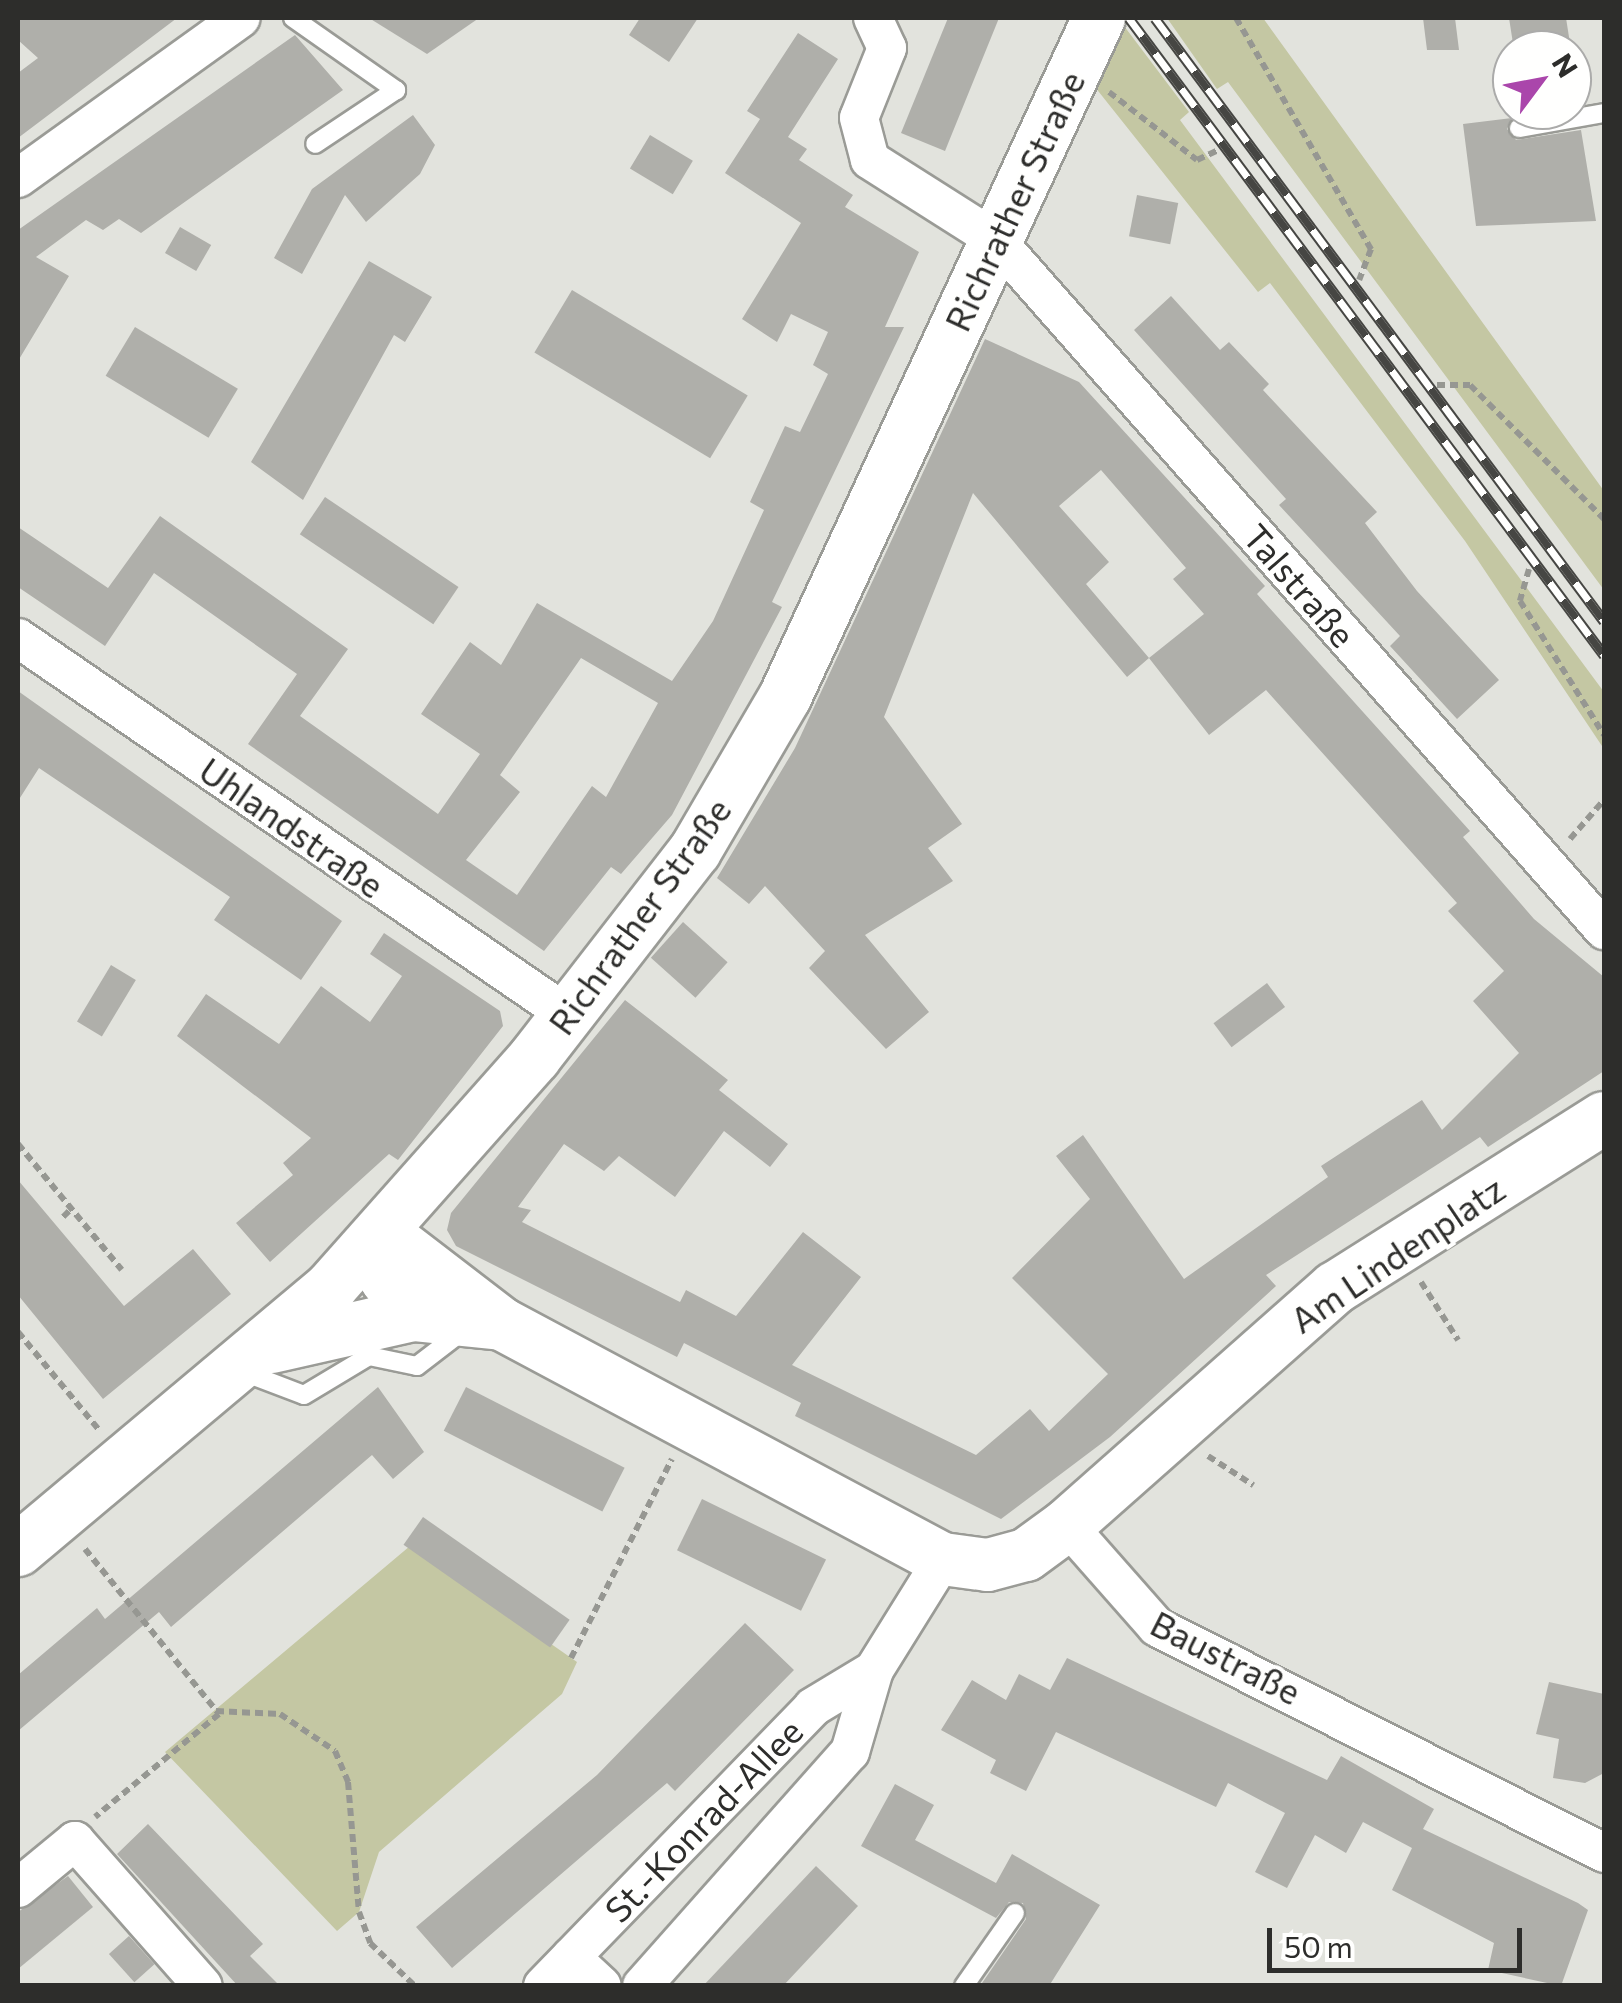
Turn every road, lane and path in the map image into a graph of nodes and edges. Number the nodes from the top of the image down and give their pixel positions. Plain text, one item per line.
1 (241, 18) edge
2 (293, 18) edge
3 (873, 18) edge
4 (1099, 18) edge
5 (1236, 18) edge
6 (1105, 89) dead end
7 (314, 144) dead end
8 (1218, 150) dead end
9 (18, 178) edge
10 (996, 240) junction
11 (1359, 280) dead end
12 (1438, 385) dead end
13 (1604, 520) edge
14 (1529, 569) dead end
15 (18, 638) edge
16 (1604, 735) edge
17 (1604, 800) edge
18 (1563, 847) dead end
19 (1604, 930) edge
20 (568, 1015) junction
21 (1604, 1118) edge
22 (18, 1144) edge
23 (72, 1208) junction
24 (63, 1216) dead end
25 (382, 1232) junction
26 (122, 1270) dead end
27 (1420, 1280) dead end
28 (414, 1316) junction
29 (487, 1324) junction
30 (18, 1332) edge
31 (1458, 1340) dead end
32 (246, 1360) junction
33 (104, 1436) dead end
34 (1194, 1442) dead end
35 (673, 1458) dead end
36 (1253, 1486) dead end
37 (1067, 1526) junction
38 (22, 1538) edge
39 (85, 1549) dead end
40 (944, 1558) junction
41 (572, 1658) dead end
42 (874, 1670) junction
43 (216, 1710) junction
44 (76, 1841) junction
45 (1604, 1853) edge
46 (18, 1888) edge
47 (1015, 1913) dead end
48 (571, 1957) junction
49 (203, 1986) edge
50 (414, 1986) edge
51 (543, 1986) edge
52 (602, 1986) edge
53 (642, 1986) edge
54 (964, 1986) edge

1 - 9 street
2 - 7 lane
3 - 10 street, Talstraße
4 - 10 main road, Richrather Straße
5 - 11 path
6 - 8 path
10 - 19 street, Talstraße
10 - 20 main road, Richrather Straße
12 - 13 path
14 - 16 path
15 - 20 street, Uhlandstraße
17 - 18 path
20 - 25 main road, Richrather Straße
21 - 37 main road, Am Lindenplatz
22 - 23 path
23 - 24 path
23 - 26 path
25 - 28 main road
25 - 29 main road
25 - 32 main road, Richrather Straße
27 - 31 path
28 - 29 main road
28 - 32 main road
29 - 32 lane
29 - 40 main road
30 - 33 path
32 - 38 main road, Richrather Straße
34 - 36 path
35 - 41 path
37 - 40 main road
37 - 45 street, Baustraße
39 - 43 path
40 - 42 street, St.-Konrad-Allee
42 - 48 street, St.-Konrad-Allee
42 - 53 street, St.-Konrad-Allee
43 - 44 path
43 - 50 path
44 - 46 street
44 - 49 street
47 - 54 lane
48 - 51 street, St.-Konrad-Allee
48 - 52 street

